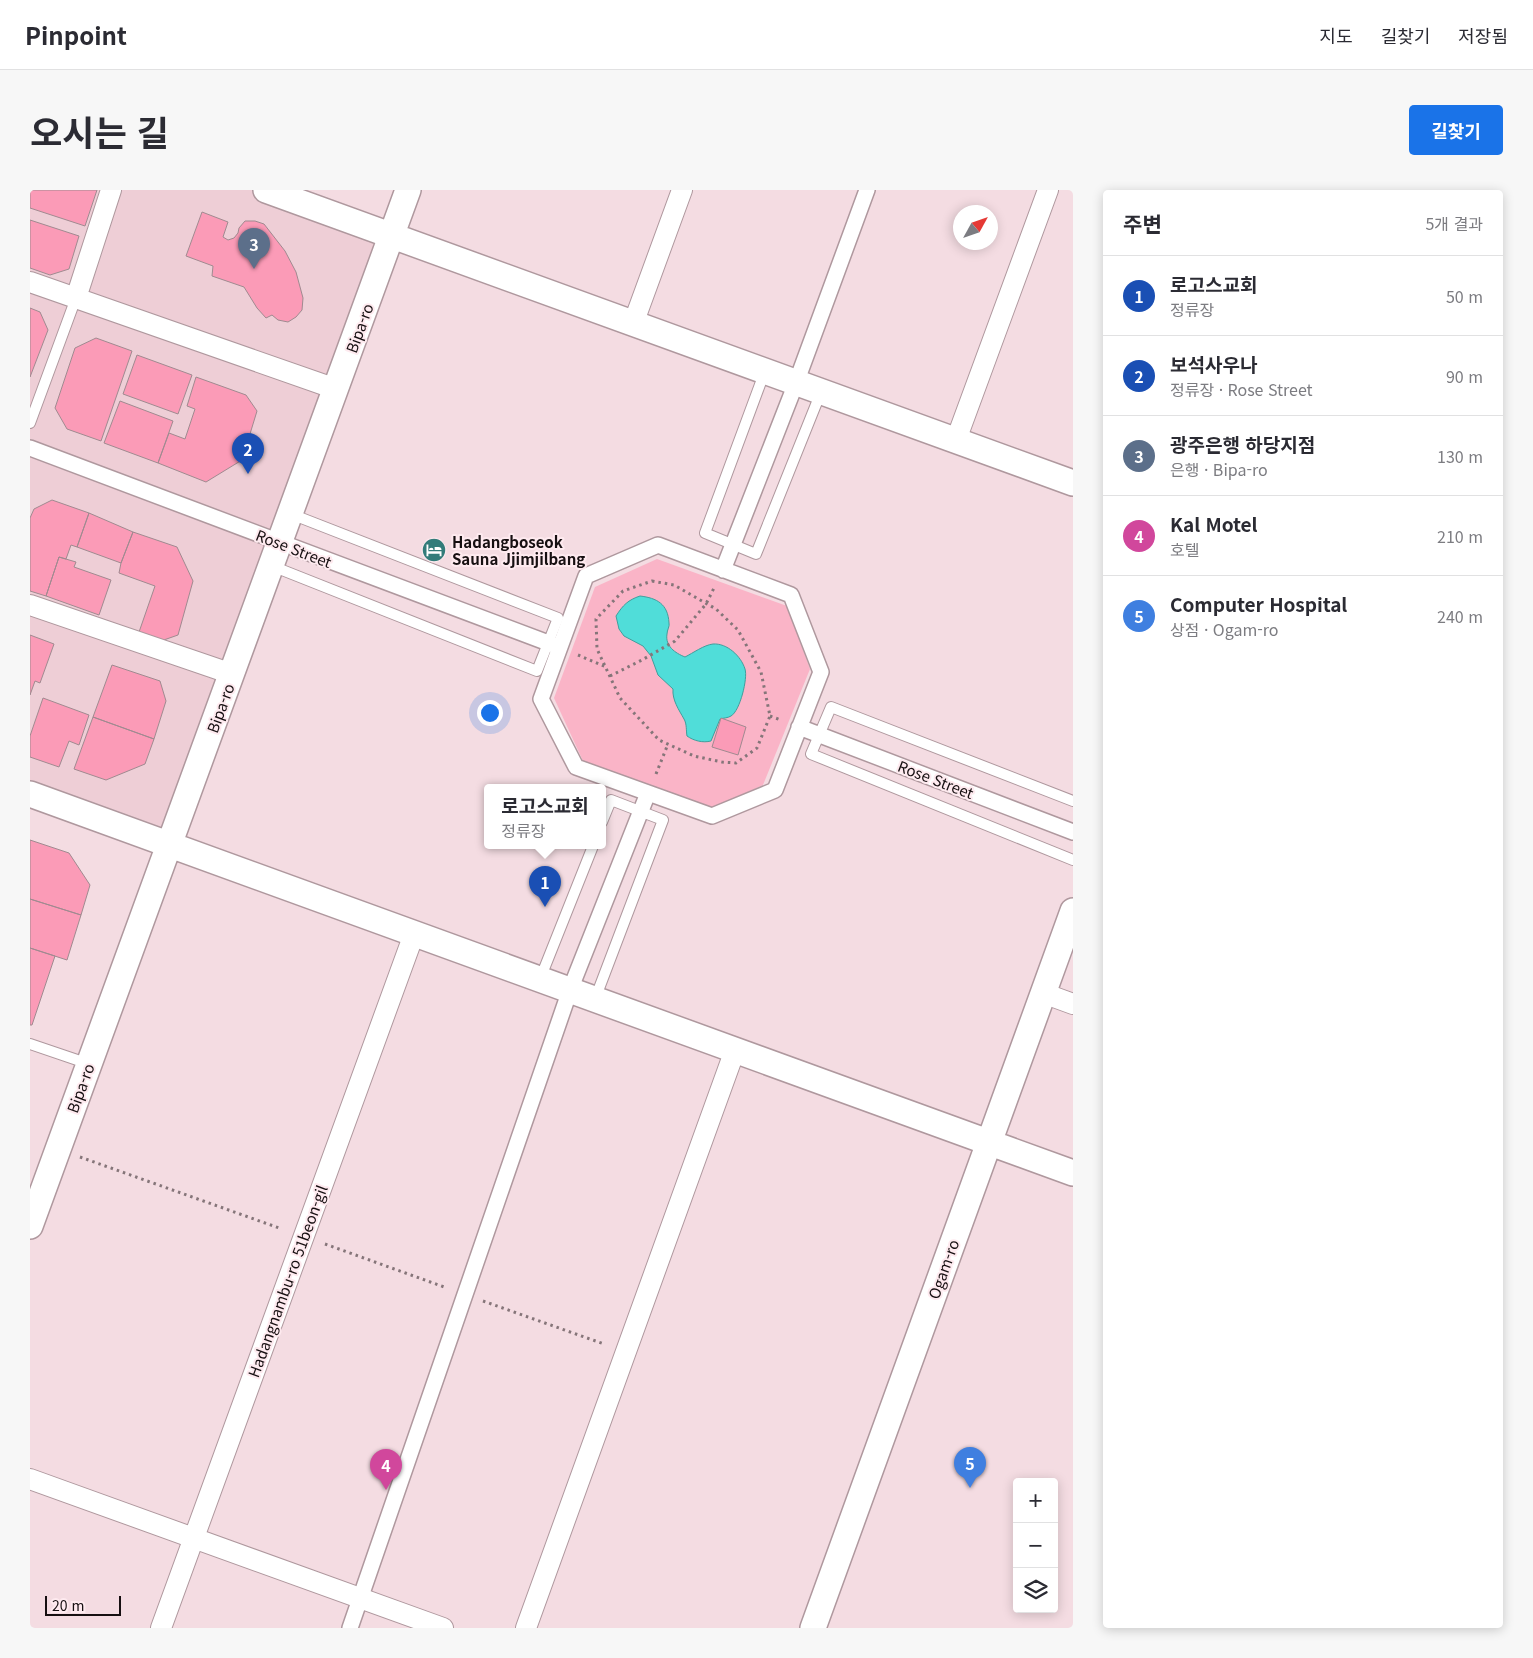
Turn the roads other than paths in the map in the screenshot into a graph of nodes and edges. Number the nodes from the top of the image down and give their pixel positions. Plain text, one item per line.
1 (111, 190) edge
2 (266, 190) edge
3 (408, 190) edge
4 (682, 190) edge
5 (868, 190) edge
6 (1048, 190) edge
7 (392, 236) junction
8 (30, 282) edge
9 (76, 298) junction
10 (633, 324) junction
11 (765, 371) junction
12 (796, 383) junction
13 (336, 389) junction
14 (821, 392) junction
15 (30, 423) edge
16 (956, 440) junction
17 (30, 448) edge
18 (1073, 483) edge
19 (291, 514) junction
20 (280, 542) junction
21 (732, 544) junction
22 (272, 566) junction
23 (723, 570) junction
24 (30, 605) edge
25 (553, 646) junction
26 (232, 674) junction
27 (800, 727) junction
28 (819, 734) junction
29 (648, 793) junction
30 (30, 794) edge
31 (1073, 800) edge
32 (640, 811) junction
33 (606, 812) edge
34 (1073, 832) edge
35 (170, 845) junction
36 (592, 849) edge
37 (1073, 860) edge
38 (1073, 911) edge
39 (414, 934) junction
40 (540, 979) junction
41 (570, 990) junction
42 (1043, 993) junction
43 (595, 999) junction
44 (1073, 1004) edge
45 (30, 1044) edge
46 (735, 1050) junction
47 (89, 1064) junction
48 (989, 1143) junction
49 (1073, 1173) edge
50 (30, 1226) edge
51 (30, 1479) edge
52 (194, 1538) junction
53 (361, 1598) junction
54 (161, 1628) edge
55 (350, 1628) edge
56 (443, 1628) edge
57 (526, 1628) edge
58 (813, 1628) edge

1 - 9 street
2 - 7 street
3 - 7 street, Bipa-ro
4 - 10 street
5 - 12 street
6 - 16 street
7 - 10 street
7 - 13 street, Bipa-ro
8 - 9 street
9 - 13 street
9 - 15 lane
10 - 11 street
11 - 12 street
11 - 21 lane
12 - 14 street
12 - 21 street
13 - 19 street, Bipa-ro
14 - 16 street
14 - 21 lane
16 - 18 street
17 - 20 street, Rose Street
19 - 20 street, Bipa-ro
19 - 25 lane
20 - 22 street, Bipa-ro
20 - 25 street, Rose Street
21 - 23 street
22 - 25 lane
22 - 26 street, Bipa-ro
23 - 25 street
23 - 27 street
24 - 26 street
25 - 29 street
26 - 35 street, Bipa-ro
27 - 28 street, Rose Street
27 - 29 street
28 - 31 lane
28 - 34 street, Rose Street
28 - 37 lane
29 - 32 street
30 - 35 street
32 - 33 lane
32 - 41 street
32 - 43 lane
35 - 39 street
35 - 47 street, Bipa-ro
36 - 40 lane
38 - 42 street, Ogam-ro
39 - 40 street
39 - 52 street, Hadangnambu-ro 51beon-gil
40 - 41 street
41 - 43 street
41 - 53 street
42 - 44 street
42 - 48 street, Ogam-ro
43 - 46 street
45 - 47 lane
46 - 48 street
46 - 57 street
47 - 50 street, Bipa-ro
48 - 49 street
48 - 58 street, Ogam-ro
51 - 52 street
52 - 53 street
52 - 54 street, Hadangnambu-ro 51beon-gil
53 - 55 street
53 - 56 street

